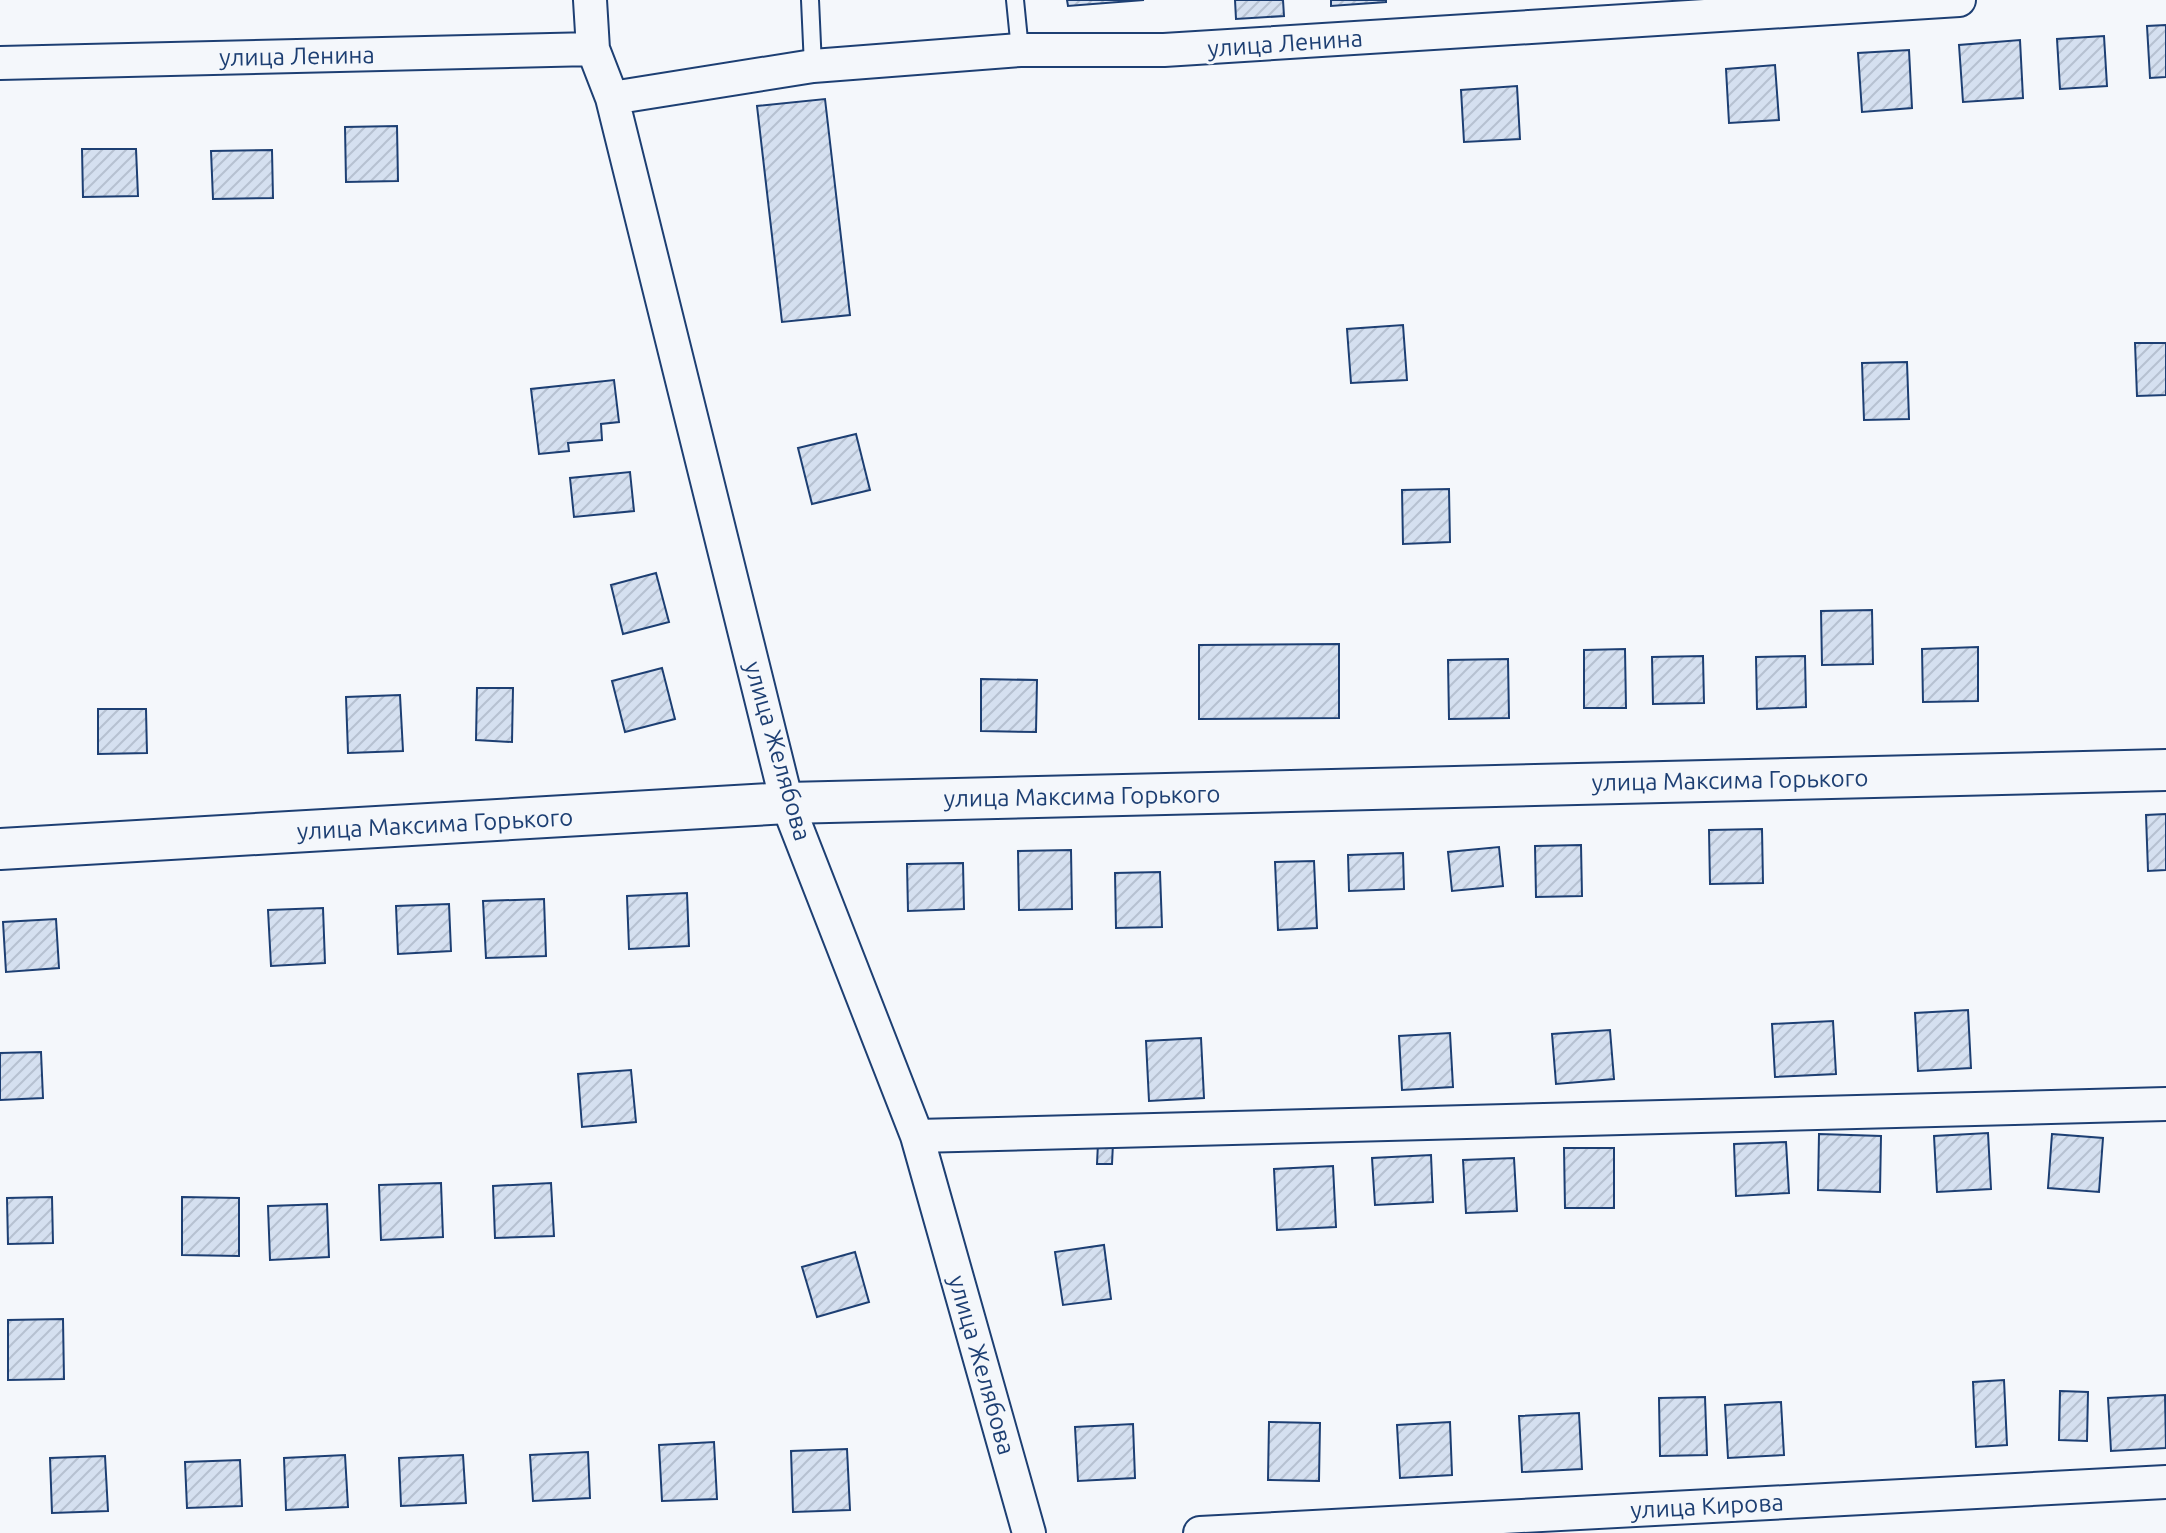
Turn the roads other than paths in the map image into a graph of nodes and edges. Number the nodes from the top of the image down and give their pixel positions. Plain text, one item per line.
1 (590, 0) edge
2 (810, 0) edge
3 (1015, 0) edge
4 (1959, 0) edge
5 (593, 49) junction
6 (1020, 50) junction
7 (0, 63) edge
8 (813, 66) junction
9 (612, 98) junction
10 (2166, 770) edge
11 (787, 803) junction
12 (0, 849) edge
13 (2166, 1104) edge
14 (917, 1136) junction
15 (2166, 1482) edge
16 (1029, 1533) edge
17 (1200, 1533) edge

1 - 5 street, улица Желябова
2 - 8 lane
3 - 6 lane
4 - 6 street, улица Ленина
5 - 7 street, улица Ленина
5 - 9 street, улица Желябова
6 - 8 street, улица Ленина
8 - 9 street, улица Ленина
9 - 11 street, улица Желябова
10 - 11 street, улица Максима Горького
11 - 12 street, улица Максима Горького
11 - 14 street, улица Желябова
13 - 14 street
14 - 16 street, улица Желябова
15 - 17 street, улица Кирова

